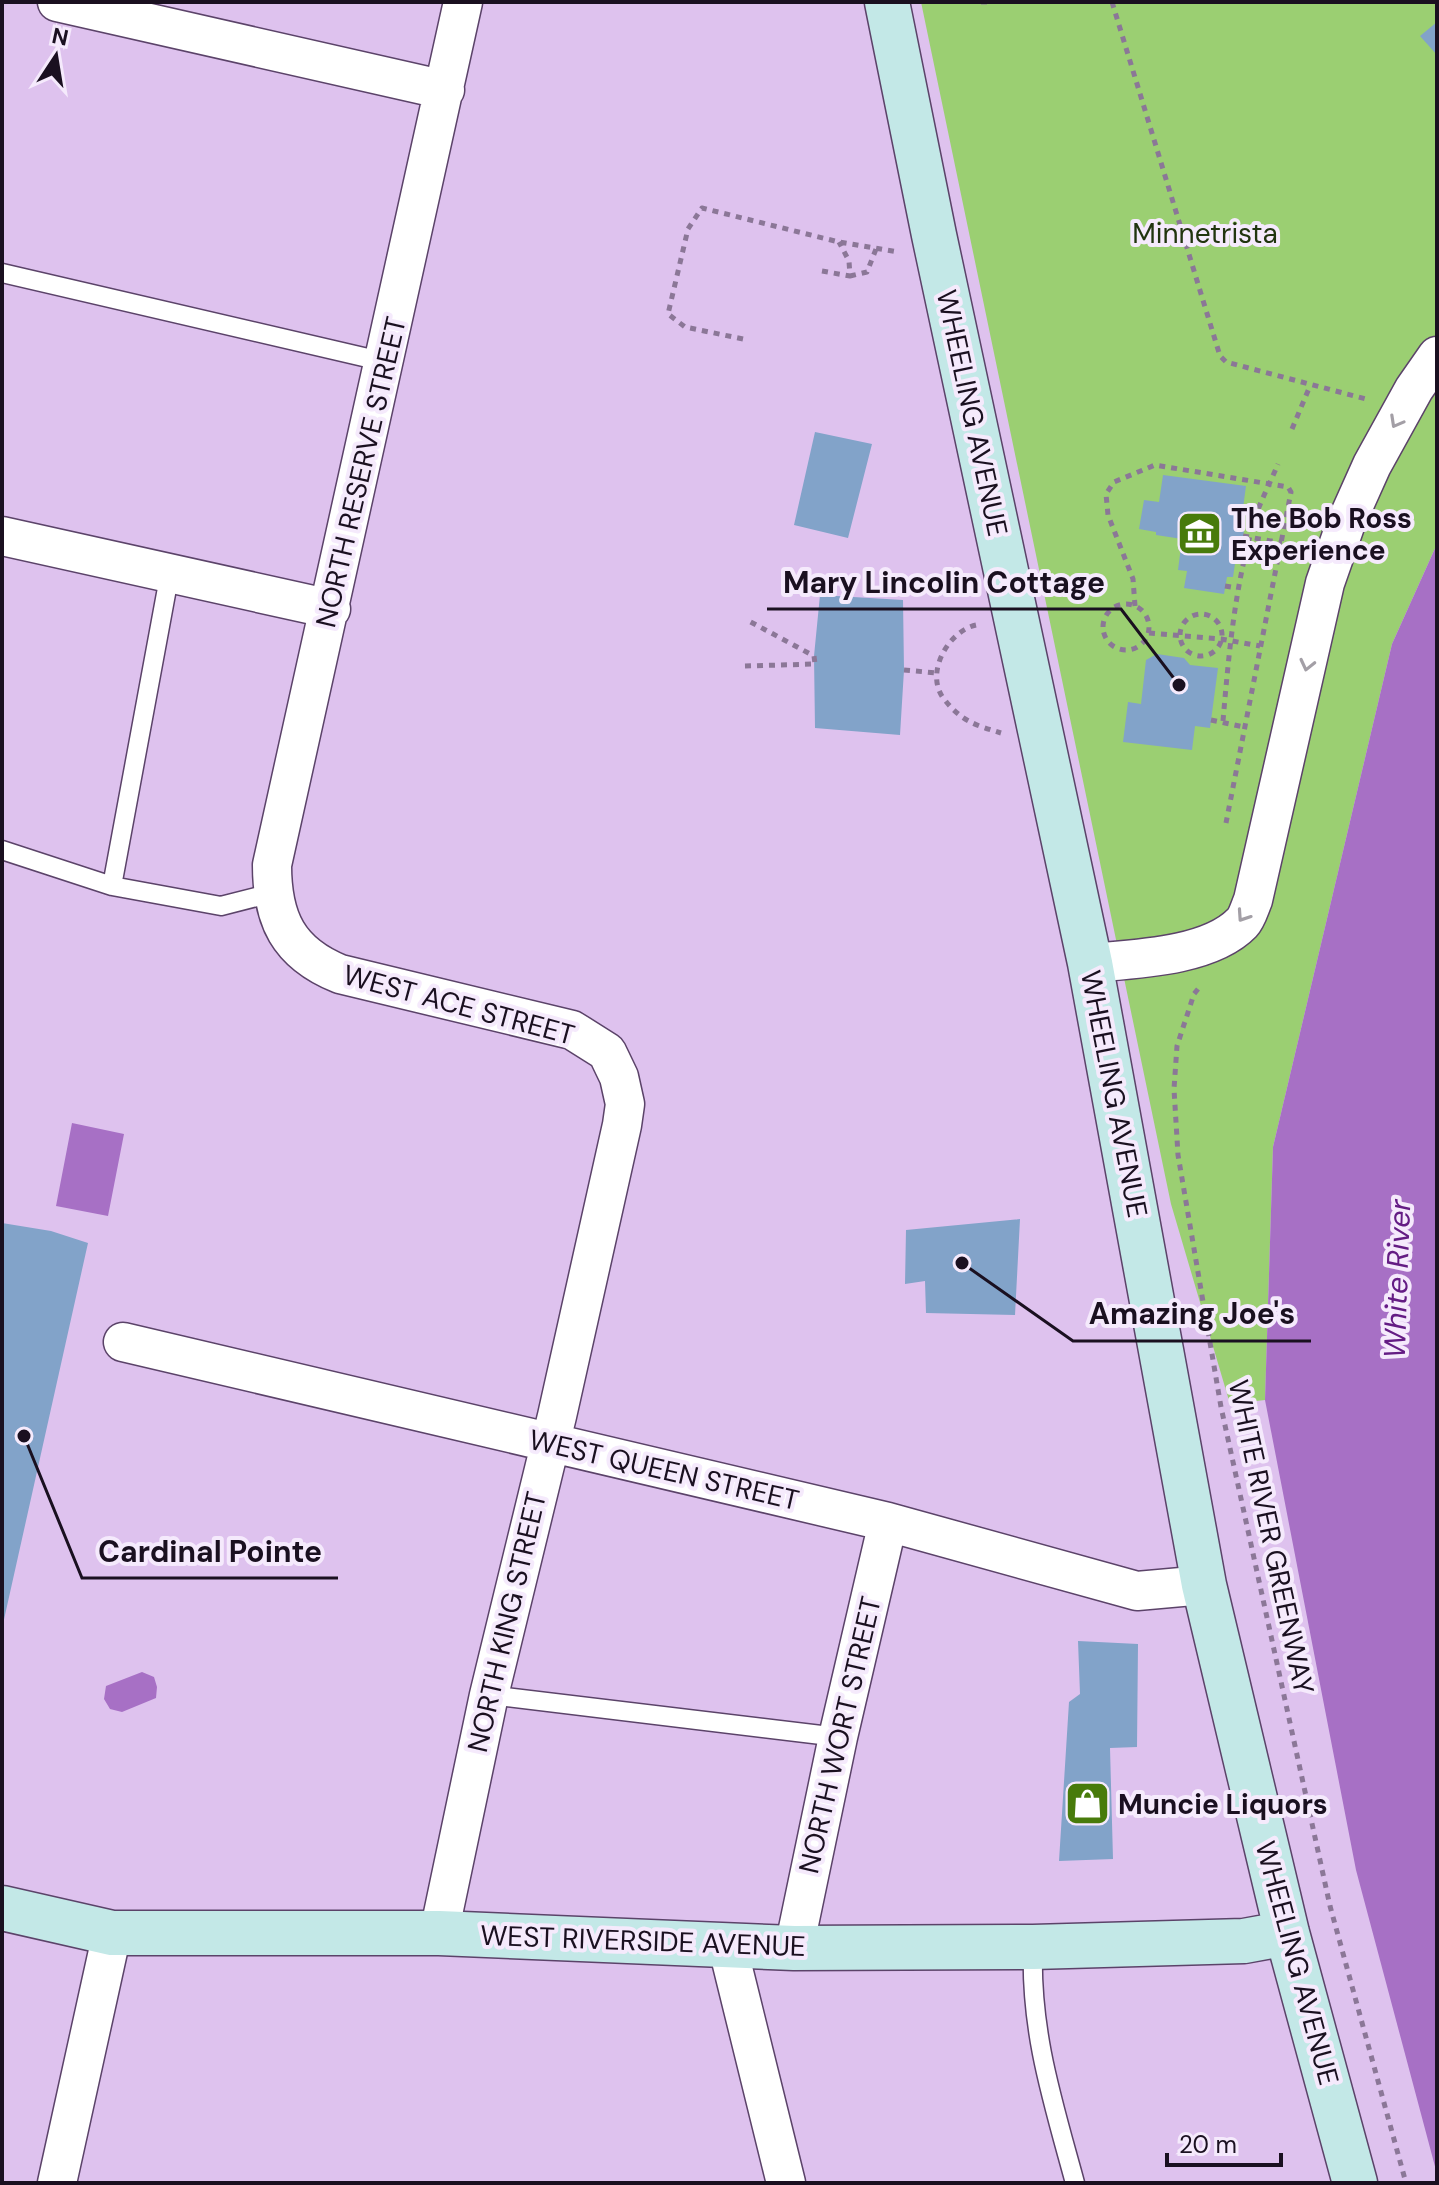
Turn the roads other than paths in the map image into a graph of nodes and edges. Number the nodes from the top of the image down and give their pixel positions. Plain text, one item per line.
1 (57, 2) edge
2 (463, 2) edge
3 (887, 2) edge
4 (445, 90) junction
5 (2, 273) edge
6 (1437, 356) edge
7 (385, 362) junction
8 (2, 536) edge
9 (170, 572) junction
10 (331, 609) junction
11 (2, 850) edge
12 (112, 886) junction
13 (272, 893) junction
14 (291, 939) joint
15 (1090, 963) junction
16 (619, 1077) joint
17 (123, 1342) dead end
18 (548, 1444) junction
19 (888, 1522) junction
20 (1204, 1585) junction
21 (489, 1695) junction
22 (838, 1737) junction
23 (2, 1908) edge
24 (112, 1933) junction
25 (439, 1933) junction
26 (1287, 1933) junction
27 (727, 1944) junction
28 (1033, 1947) junction
29 (794, 1948) junction
30 (57, 2183) edge
31 (786, 2183) edge
32 (1075, 2183) edge
33 (1355, 2183) edge

1 - 4 street
2 - 4 street, NORTH RESERVE STREET
3 - 15 main road, WHEELING AVENUE
4 - 7 street, NORTH RESERVE STREET
5 - 7 lane
6 -> 15 street
7 - 10 street, NORTH RESERVE STREET
8 - 9 street
9 - 10 street
9 - 12 lane
10 - 13 street, NORTH RESERVE STREET
11 - 12 lane
12 - 13 lane
13 - 14 street, NORTH RESERVE STREET
14 - 16 street, WEST ACE STREET
15 - 20 main road, WHEELING AVENUE
16 - 18 street, NORTH KING STREET
17 - 18 street, WEST QUEEN STREET
18 - 19 street, WEST QUEEN STREET
18 - 21 street, NORTH KING STREET
19 - 20 street, WEST QUEEN STREET
19 - 22 street, NORTH WORT STREET
20 - 26 main road, WHEELING AVENUE
21 - 22 lane
21 - 25 street, NORTH KING STREET
22 - 29 street, NORTH WORT STREET
23 - 24 main road, WEST RIVERSIDE AVENUE
24 - 25 main road, WEST RIVERSIDE AVENUE
24 - 30 street
25 - 27 main road, WEST RIVERSIDE AVENUE
26 - 28 main road, WEST RIVERSIDE AVENUE
26 - 33 main road, WHEELING AVENUE
27 - 29 main road, WEST RIVERSIDE AVENUE
27 - 31 street
28 - 29 main road, WEST RIVERSIDE AVENUE
28 - 32 lane

